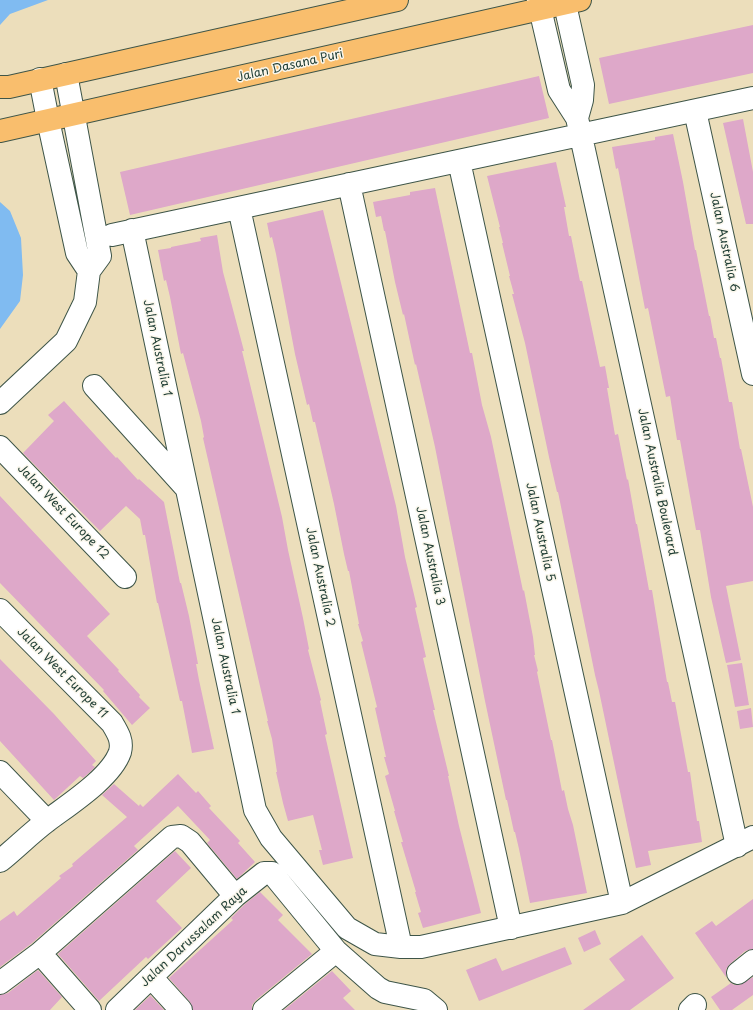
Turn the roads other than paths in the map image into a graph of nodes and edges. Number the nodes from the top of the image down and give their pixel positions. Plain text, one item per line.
1 (397, 0) edge
2 (569, 1) edge
3 (539, 5) edge
4 (66, 74) junction
5 (40, 80) junction
6 (0, 87) edge
7 (753, 98) edge
8 (695, 111) junction
9 (74, 115) junction
10 (48, 120) junction
11 (579, 126) junction
12 (0, 131) edge
13 (459, 161) junction
14 (349, 184) junction
15 (239, 208) junction
16 (132, 230) junction
17 (112, 235) dead end
18 (89, 271) junction
19 (753, 374) edge
20 (94, 386) dead end
21 (0, 403) edge
22 (0, 447) edge
23 (187, 490) junction
24 (125, 577) dead end
25 (0, 610) edge
26 (0, 772) edge
27 (47, 821) junction
28 (745, 842) edge
29 (0, 861) edge
30 (235, 896) junction
31 (622, 903) junction
32 (511, 928) junction
33 (401, 947) junction
34 (336, 950) junction
35 (40, 953) junction
36 (151, 977) junction
37 (0, 983) edge
38 (425, 1007) edge
39 (90, 1010) edge
40 (116, 1010) edge
41 (181, 1010) edge
42 (264, 1010) edge

1 - 4 main road
2 - 3 main road, Jalan Dasana Puri
2 - 11 street
3 - 9 main road, Jalan Dasana Puri
3 - 11 street
4 - 5 main road
4 - 9 street
5 - 6 main road
5 - 10 street
7 - 8 street
8 - 11 street
8 - 19 street, Jalan Australia 6
9 - 10 main road, Jalan Dasana Puri
9 - 18 street
10 - 12 main road, Jalan Dasana Puri
10 - 18 street
11 - 13 street
11 - 28 street, Jalan Australia Boulevard
13 - 14 street
13 - 31 street, Jalan Australia 5
14 - 15 street
14 - 32 street, Jalan Australia 3
15 - 16 street
15 - 33 street, Jalan Australia 2
16 - 17 street
16 - 23 street, Jalan Australia 1
18 - 21 street
20 - 23 street, Jalan Australia 1
22 - 24 street, Jalan West Europe 12
23 - 33 street, Jalan Australia 1
25 - 27 street, Jalan West Europe 11
26 - 27 street
27 - 29 street
28 - 31 street, Jalan Australia 1
30 - 34 street, Jalan Darussalam Raya
30 - 35 street
30 - 36 street, Jalan Darussalam Raya
31 - 32 street, Jalan Australia 1
32 - 33 street, Jalan Australia 1
34 - 38 street, Jalan Darussalam Raya
34 - 42 street
35 - 37 street
35 - 39 street
36 - 40 street, Jalan Darussalam Raya
36 - 41 street

